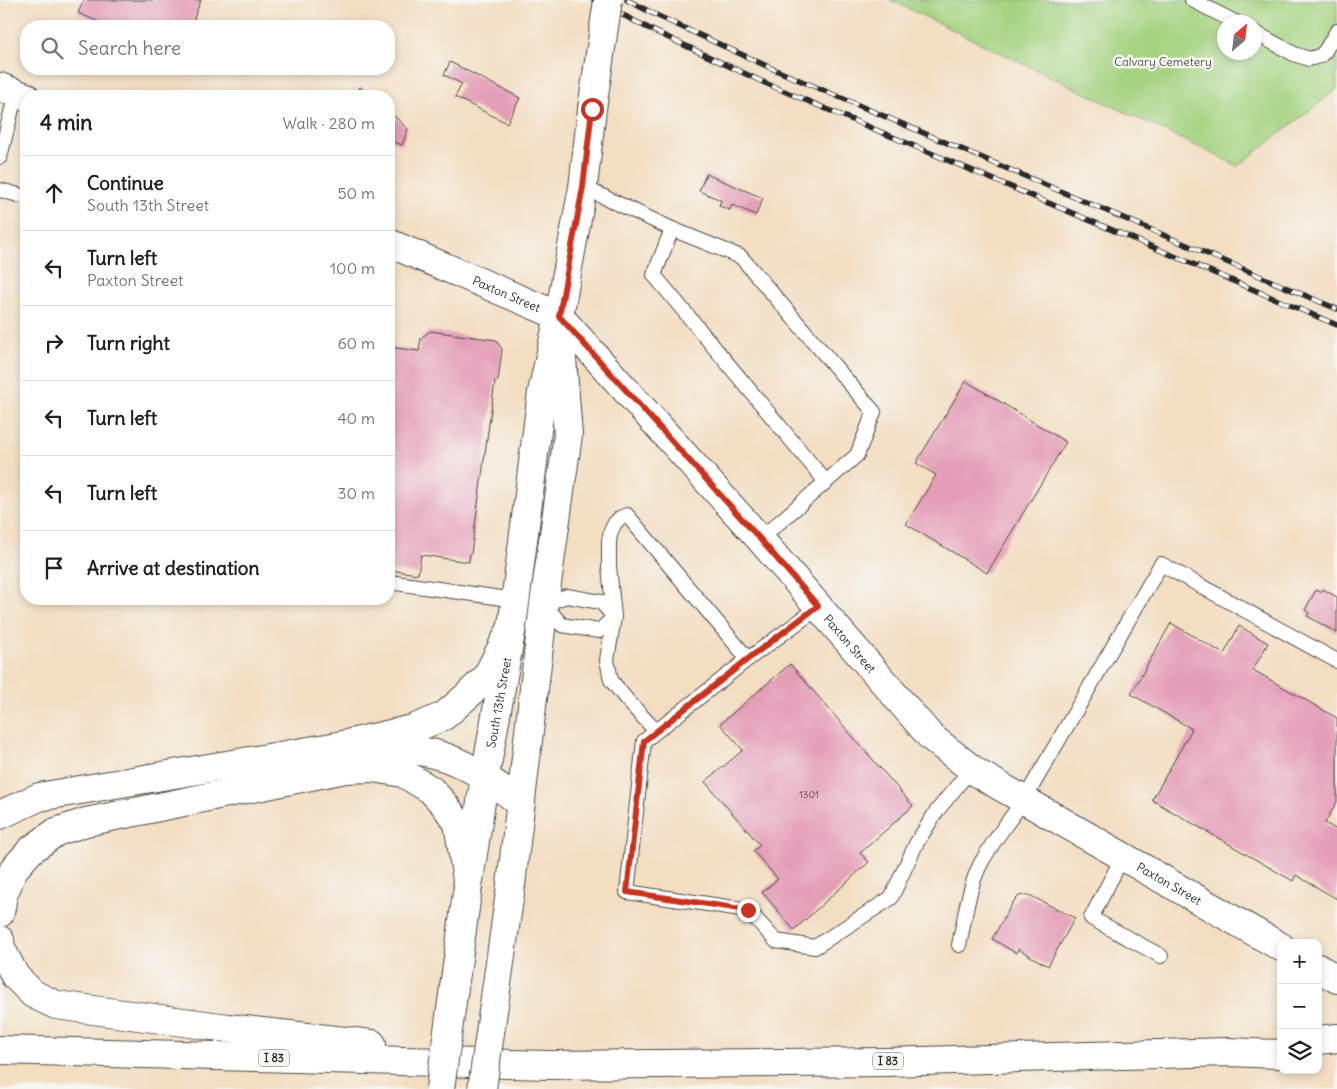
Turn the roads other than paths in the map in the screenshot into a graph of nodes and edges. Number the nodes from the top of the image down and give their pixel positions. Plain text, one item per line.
1 (608, 0) edge
2 (1192, 0) edge
3 (1221, 15) edge
4 (1337, 31) edge
5 (1262, 36) edge
6 (14, 93) edge
7 (0, 157) edge
8 (583, 187) junction
9 (0, 190) edge
10 (20, 195) edge
11 (672, 228) junction
12 (395, 247) edge
13 (559, 316) junction
14 (826, 482) junction
15 (760, 539) junction
16 (395, 583) edge
17 (516, 600) junction
18 (544, 604) junction
19 (818, 606) junction
20 (614, 617) junction
21 (512, 627) junction
22 (748, 659) junction
23 (1337, 661) edge
24 (656, 731) junction
25 (338, 746) junction
26 (971, 769) junction
27 (485, 776) junction
28 (1024, 800) junction
29 (521, 803) junction
30 (0, 815) edge
31 (1123, 856) junction
32 (468, 886) junction
33 (0, 913) edge
34 (0, 940) edge
35 (959, 945) dead end
36 (1277, 945) edge
37 (1161, 956) dead end
38 (1322, 970) edge
39 (1337, 979) edge
40 (1337, 1038) edge
41 (1322, 1040) edge
42 (1277, 1046) edge
43 (0, 1050) edge
44 (1227, 1052) junction
45 (1277, 1054) edge
46 (1322, 1056) edge
47 (1337, 1057) edge
48 (548, 1065) junction
49 (440, 1089) edge
50 (482, 1089) edge

1 - 8 main road, South 13th Street, bridge
2 - 3 lane
4 - 5 lane
6 - 7 lane
8 - 11 lane
8 - 13 main road, South 13th Street
9 - 10 lane
11 - 14 lane
11 - 14 lane
12 - 13 main road, Paxton Street
13 - 15 main road, Paxton Street
13 - 17 main road, South 13th Street
13 - 18 main road, South 13th Street
14 - 15 lane
15 - 19 main road, Paxton Street
16 - 17 lane
17 - 21 main road, South 13th Street
18 - 20 lane
18 - 20 lane
18 - 29 main road, South 13th Street
19 - 22 lane
19 - 26 main road, Paxton Street
20 - 22 lane
20 - 24 lane
21 - 25 main road
21 - 27 main road, South 13th Street
22 - 24 lane
23 - 28 lane
24 - 26 lane
25 - 27 main road
25 - 30 main road
26 - 28 main road, Paxton Street
27 - 29 main road
27 - 32 main road, South 13th Street
28 - 31 main road, Paxton Street
28 - 35 lane
29 - 50 main road, South 13th Street, bridge
31 - 36 main road, Paxton Street
31 - 37 lane
32 - 33 main road
32 - 49 main road, South 13th Street, bridge
34 - 48 main road
38 - 39 main road
40 - 41 main road
42 - 44 main road
43 - 48 main road, I 83
44 - 45 main road, I 83
44 - 48 main road, I 83
46 - 47 main road

